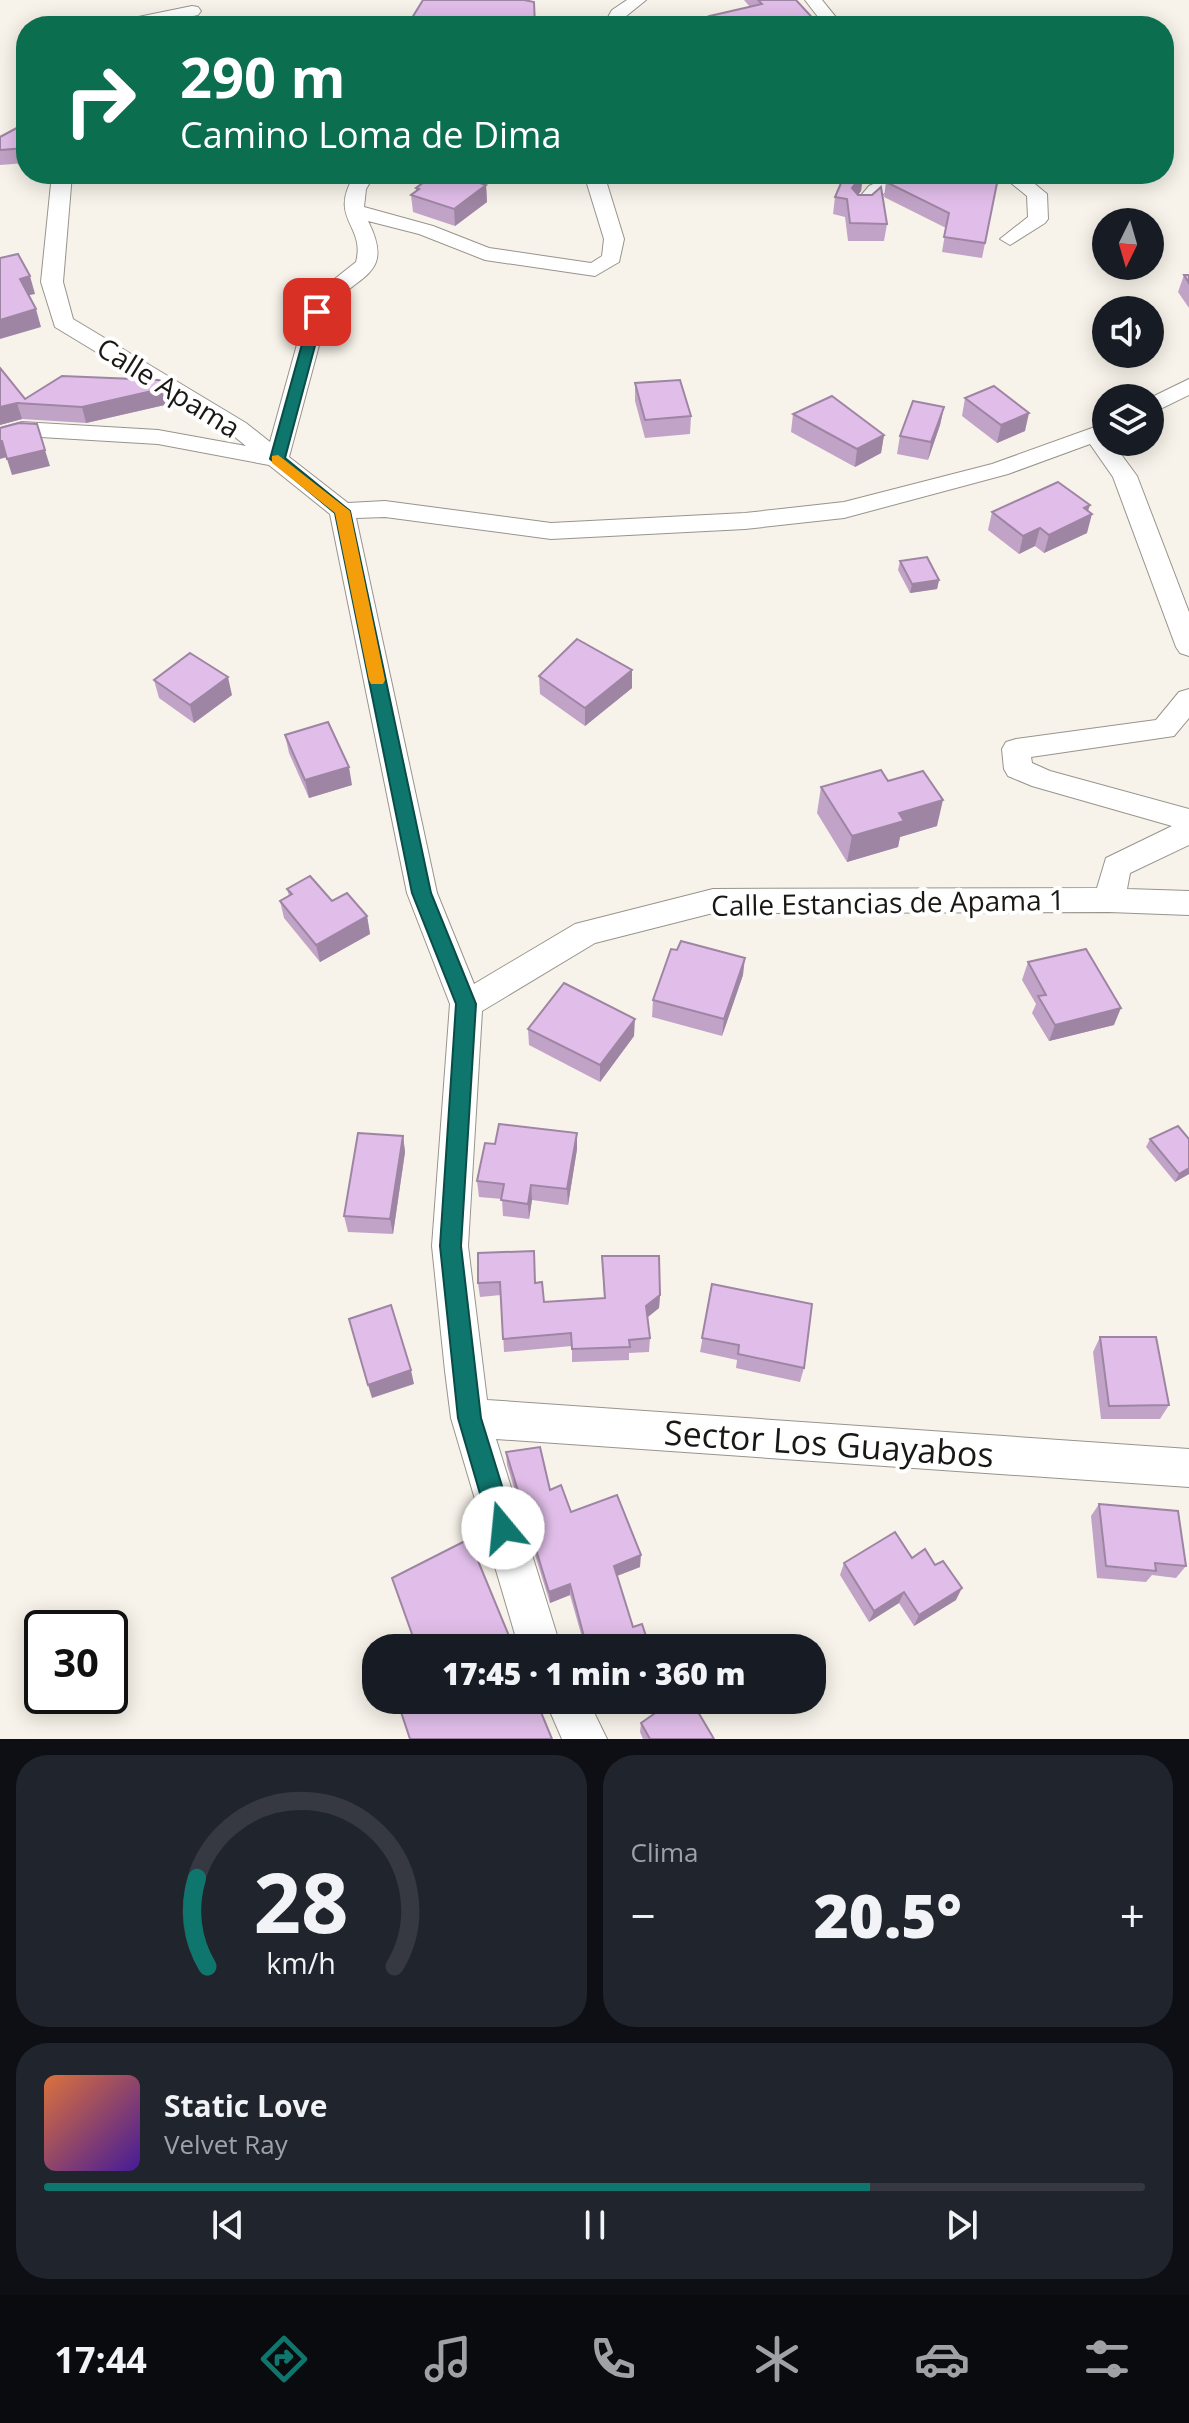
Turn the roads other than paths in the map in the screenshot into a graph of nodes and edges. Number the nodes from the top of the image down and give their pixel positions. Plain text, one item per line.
1 (638, 0) edge
2 (813, 0) edge
3 (192, 11) dead end
4 (168, 16) edge
5 (617, 16) edge
6 (826, 16) edge
7 (61, 184) edge
8 (357, 184) edge
9 (597, 184) edge
10 (888, 184) edge
11 (1024, 184) edge
12 (863, 205) edge
13 (354, 211) junction
14 (1010, 239) dead end
15 (1189, 386) edge
16 (1164, 399) edge
17 (1092, 435) edge
18 (0, 436) edge
19 (1114, 456) edge
20 (277, 459) junction
21 (342, 511) junction
22 (1189, 647) edge
23 (1189, 699) edge
24 (1109, 900) junction
25 (1189, 903) edge
26 (466, 1004) junction
27 (470, 1418) junction
28 (1189, 1468) edge
29 (536, 1634) edge
30 (573, 1714) edge
31 (585, 1739) edge

1 - 5 street
2 - 6 street
3 - 4 street
7 - 20 street, Calle Apama
8 - 13 street
9 - 13 street
10 - 12 street
11 - 14 street
13 - 20 street
15 - 16 street
17 - 21 street
18 - 20 street
19 - 22 street
20 - 21 street, Calle Apama
21 - 26 street
23 - 24 street
24 - 25 street, Calle Estancias de Apama 1
24 - 26 street, Calle Estancias de Apama 1
26 - 27 street
27 - 28 street, Sector Los Guayabos
27 - 29 street
30 - 31 street

